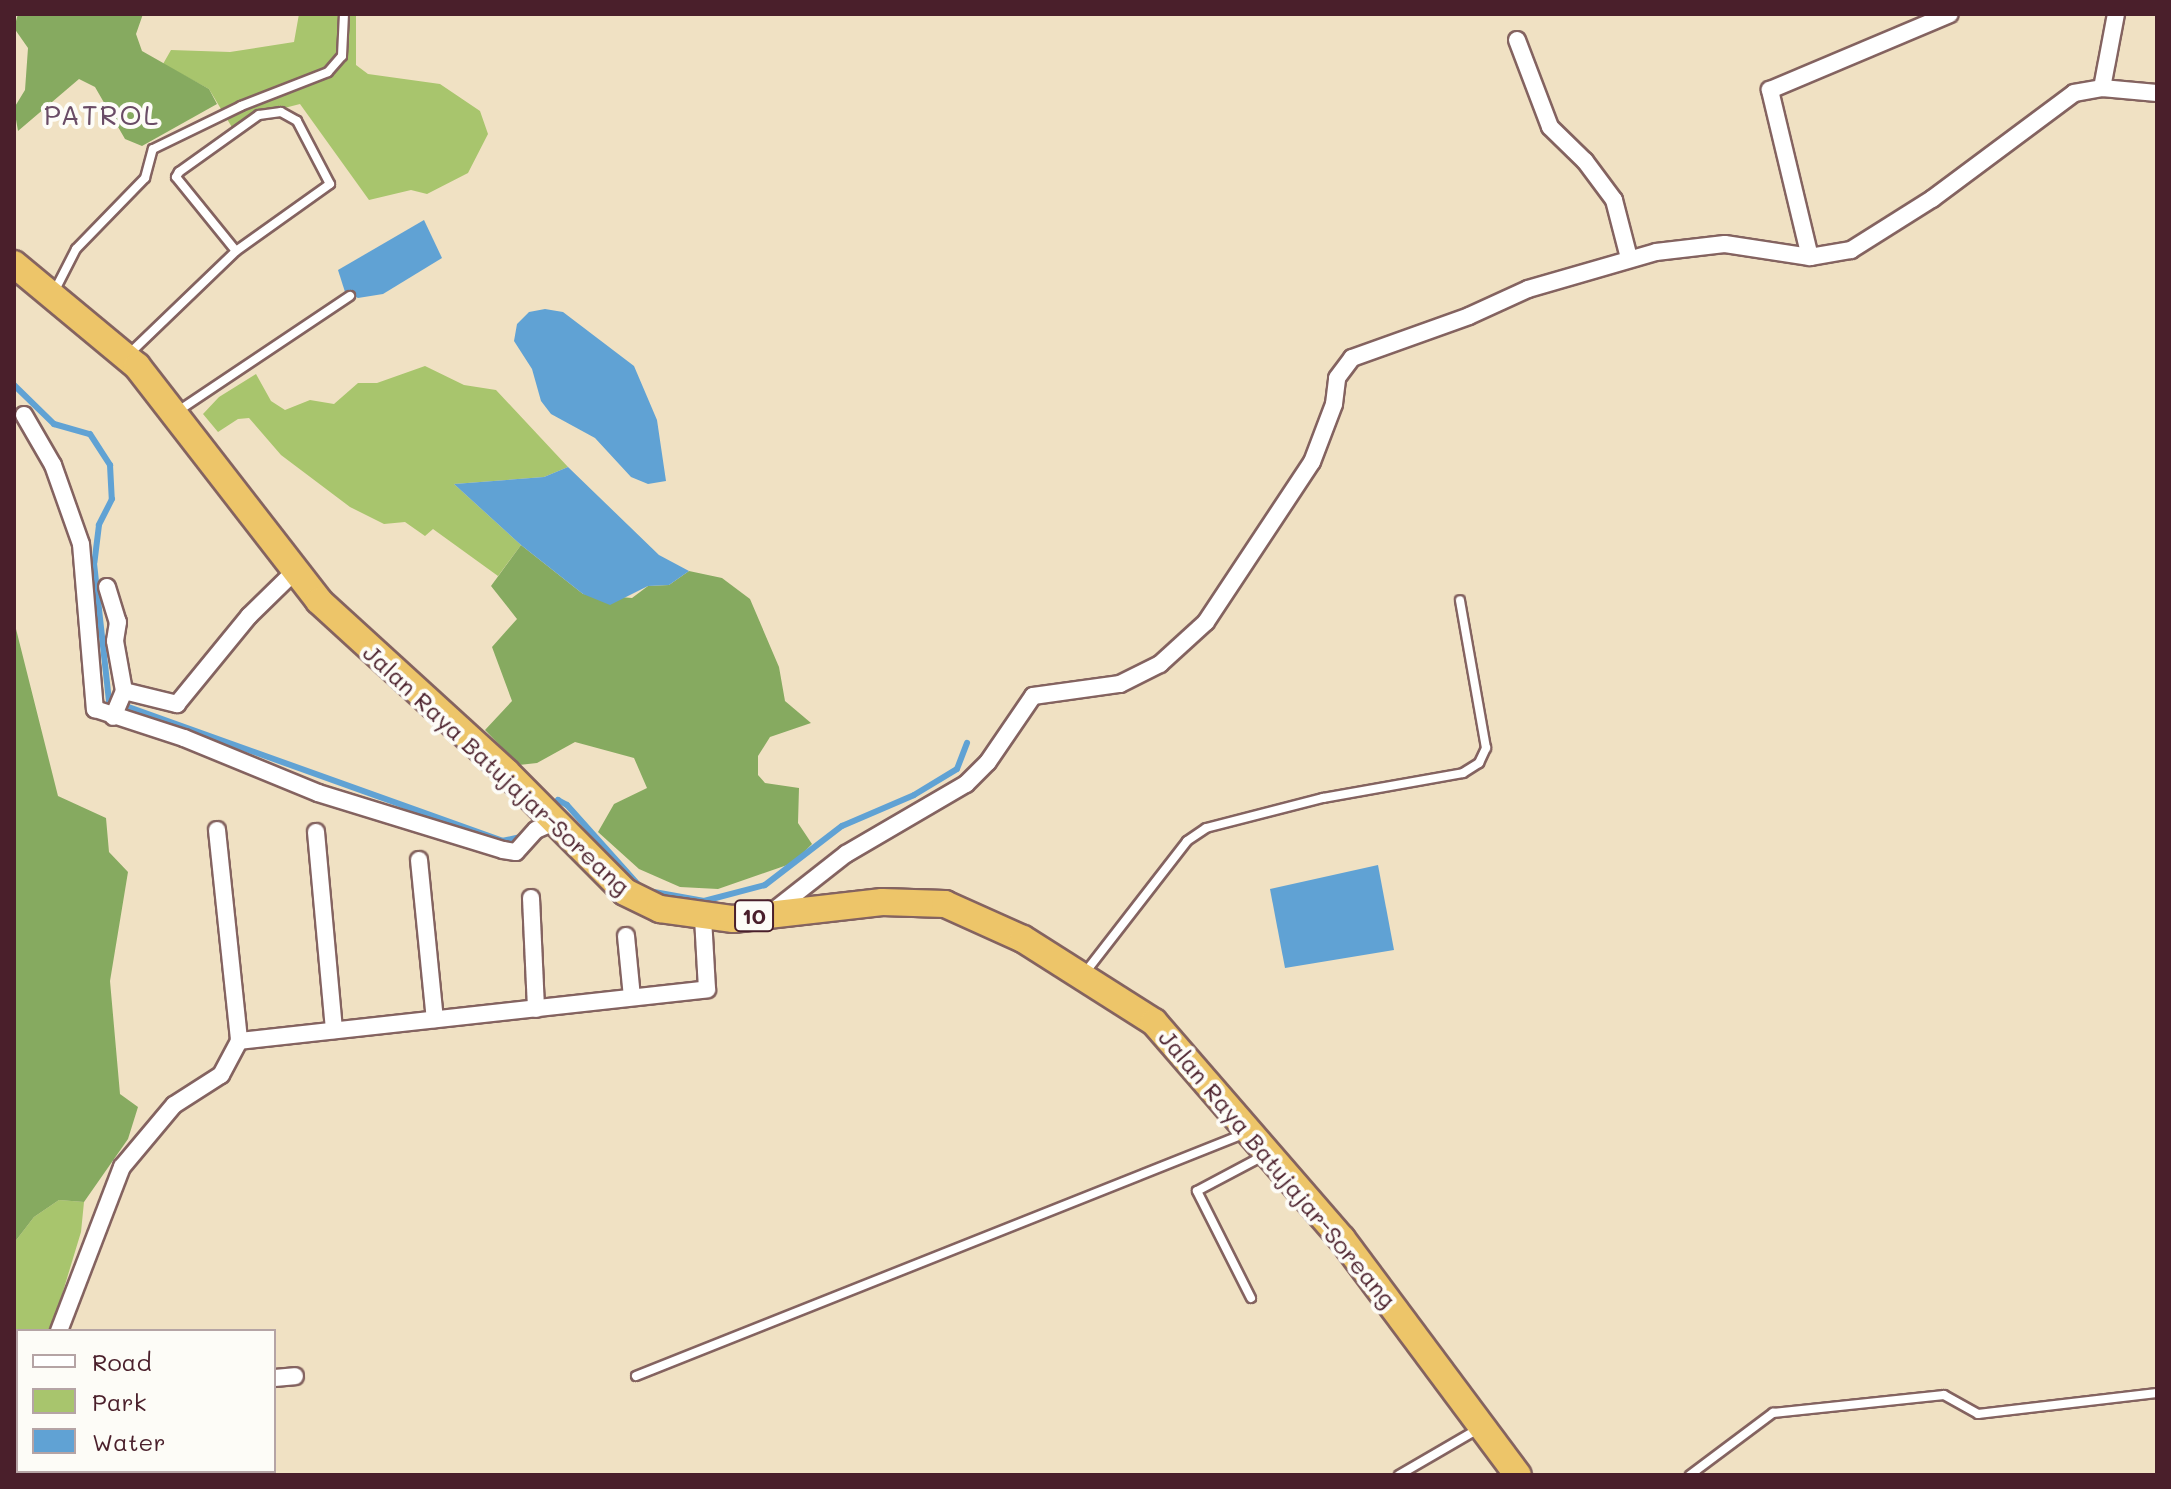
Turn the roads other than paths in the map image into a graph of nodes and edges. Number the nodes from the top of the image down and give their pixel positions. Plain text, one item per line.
1 (344, 14) edge
2 (1950, 14) edge
3 (2116, 14) edge
4 (1517, 40) dead end
5 (2102, 88) junction
6 (2157, 93) edge
7 (236, 251) junction
8 (1810, 257) junction
9 (1629, 258) junction
10 (14, 264) edge
11 (54, 292) junction
12 (350, 296) dead end
13 (126, 357) junction
14 (176, 413) junction
15 (24, 415) dead end
16 (294, 572) junction
17 (107, 587) dead end
18 (1460, 600) dead end
19 (119, 704) junction
20 (554, 822) junction
21 (217, 830) dead end
22 (316, 832) dead end
23 (419, 860) dead end
24 (531, 898) dead end
25 (769, 914) junction
26 (703, 917) junction
27 (626, 936) dead end
28 (1084, 974) junction
29 (632, 997) junction
30 (536, 1009) junction
31 (435, 1019) junction
32 (334, 1030) junction
33 (239, 1041) junction
34 (1250, 1131) junction
35 (1269, 1153) junction
36 (1251, 1298) dead end
37 (60, 1329) edge
38 (295, 1376) dead end
39 (636, 1376) dead end
40 (276, 1378) edge
41 (2157, 1393) edge
42 (1482, 1426) junction
43 (1399, 1475) edge
44 (1518, 1475) edge
45 (1690, 1475) edge

1 - 11 lane
2 - 8 street
3 - 5 street
4 - 9 street
5 - 6 street
5 - 8 street
7 - 7 lane
7 - 13 lane
8 - 9 street
9 - 25 street
10 - 11 highway, Jalan Raya Batujajar-Soreang / 10
11 - 13 highway, Jalan Raya Batujajar-Soreang / 10
12 - 14 lane
13 - 14 highway, Jalan Raya Batujajar-Soreang / 10
14 - 16 highway, Jalan Raya Batujajar-Soreang / 10
15 - 19 street
16 - 19 street
16 - 20 highway, Jalan Raya Batujajar-Soreang / 10
17 - 19 street
18 - 28 lane
19 - 20 street
20 - 26 highway, Jalan Raya Batujajar-Soreang / 10
21 - 33 street
22 - 32 street
23 - 31 street
24 - 30 street
25 - 26 highway, Jalan Raya Batujajar-Soreang / 10
25 - 28 highway, Jalan Raya Batujajar-Soreang / 10
26 - 29 street
27 - 29 street
28 - 34 highway, Jalan Raya Batujajar-Soreang / 10
29 - 30 street
30 - 31 street
31 - 32 street
32 - 33 street
33 - 37 street
34 - 35 highway, Jalan Raya Batujajar-Soreang / 10
34 - 39 lane
35 - 36 lane
35 - 42 highway, Jalan Raya Batujajar-Soreang / 10
38 - 40 street
41 - 45 lane
42 - 43 lane
42 - 44 highway, Jalan Raya Batujajar-Soreang / 10

